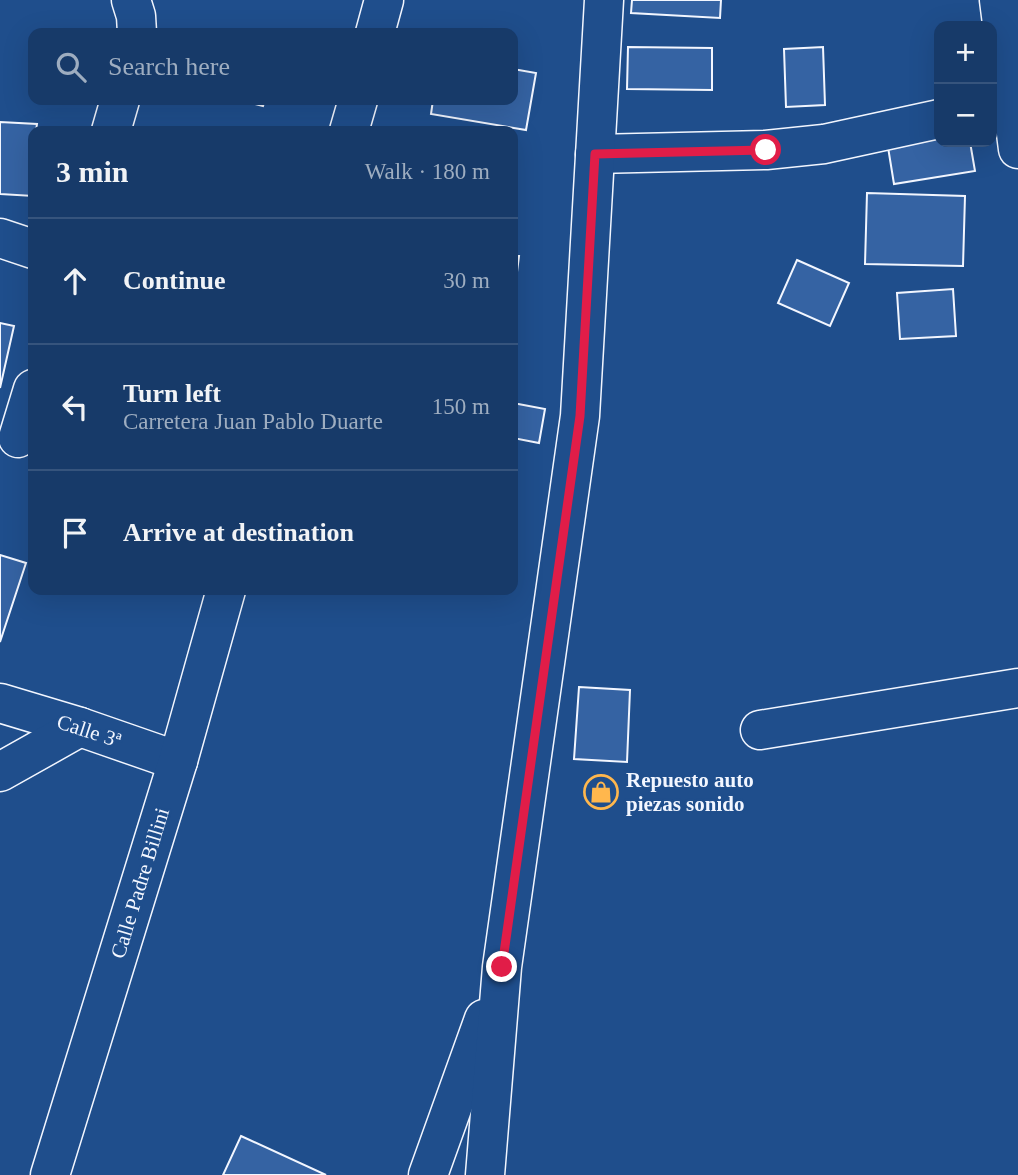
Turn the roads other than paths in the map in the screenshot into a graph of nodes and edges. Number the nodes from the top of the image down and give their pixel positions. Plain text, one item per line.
1 (131, 0) edge
2 (384, 0) edge
3 (604, 0) edge
4 (999, 0) edge
5 (137, 28) edge
6 (377, 28) edge
7 (1007, 104) edge
8 (119, 105) edge
9 (357, 105) edge
10 (934, 120) edge
11 (112, 126) edge
12 (350, 126) edge
13 (1018, 149) edge
14 (595, 154) junction
15 (0, 238) edge
16 (28, 247) edge
17 (28, 404) edge
18 (17, 438) edge
19 (225, 595) edge
20 (1018, 688) edge
21 (0, 703) edge
22 (80, 727) junction
23 (760, 730) dead end
24 (178, 761) junction
25 (0, 772) edge
26 (502, 967) junction
27 (50, 1175) edge
28 (428, 1175) edge
29 (485, 1175) edge

1 - 5 street
2 - 6 street
3 - 14 street
4 - 7 street
7 - 13 street
8 - 11 street
9 - 12 street
10 - 14 street
14 - 26 street
15 - 16 street
17 - 18 street
19 - 24 street, Calle Padre Billini
20 - 23 street
21 - 22 street, Calle 3ª
22 - 24 street, Calle 3ª
22 - 25 street
24 - 27 street, Calle Padre Billini
26 - 28 street
26 - 29 street

